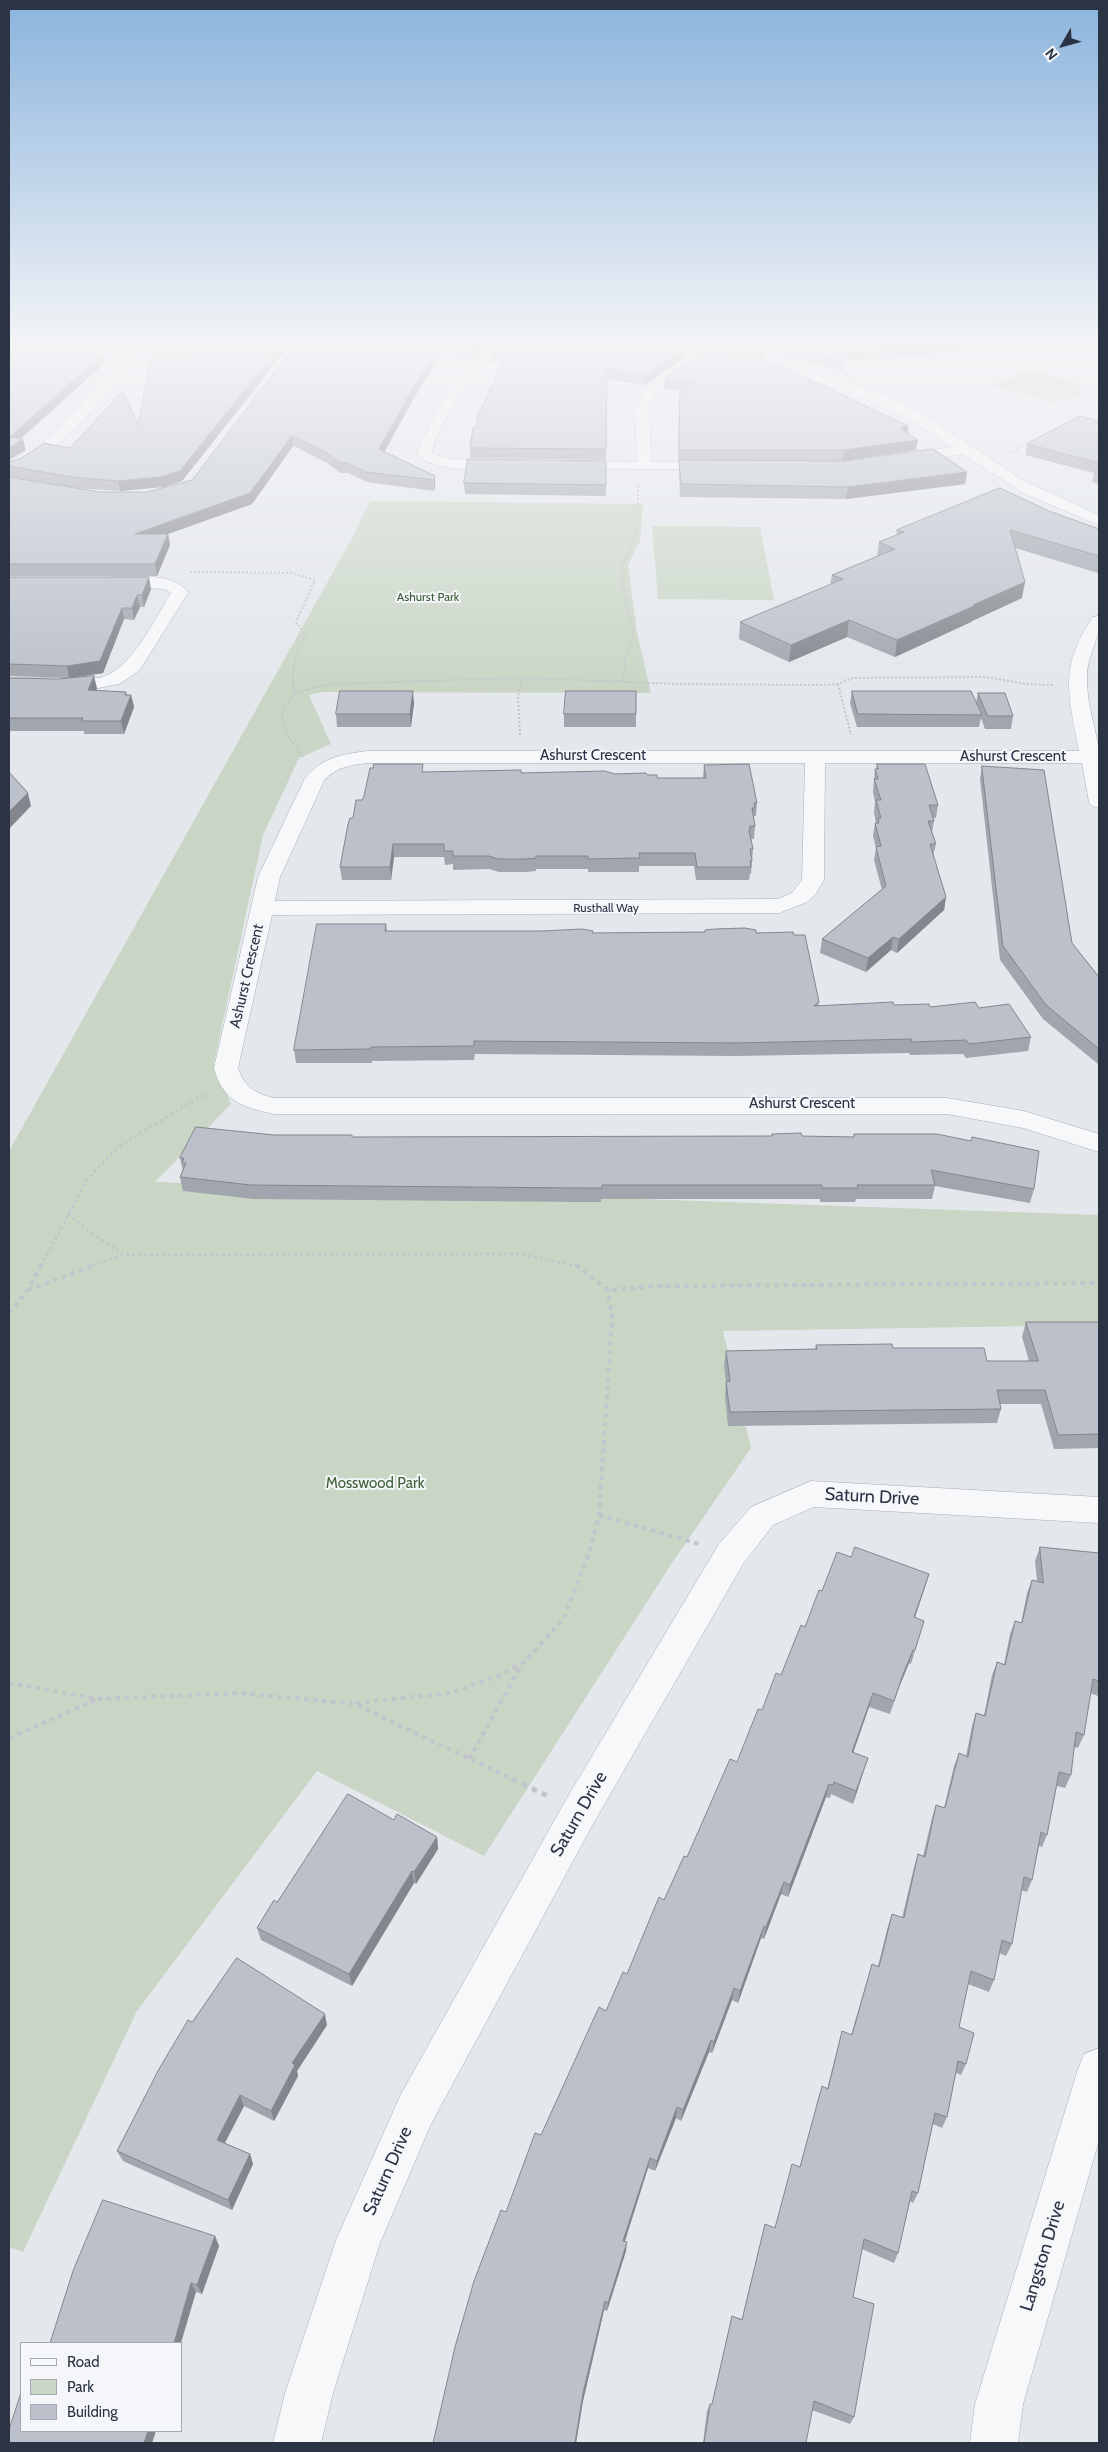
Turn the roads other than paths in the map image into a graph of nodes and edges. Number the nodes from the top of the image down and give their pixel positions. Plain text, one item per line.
1 (22, 460) edge
2 (436, 460) edge
3 (644, 460) edge
4 (895, 460) edge
5 (981, 460) edge
6 (885, 462) edge
7 (518, 465) edge
8 (557, 465) edge
9 (644, 466) junction
10 (732, 467) edge
11 (9, 468) edge
12 (1099, 520) edge
13 (97, 582) edge
14 (1099, 621) edge
15 (9, 683) edge
16 (815, 756) junction
17 (1090, 757) junction
18 (1099, 802) edge
19 (263, 908) junction
20 (1099, 1143) edge
21 (1099, 1510) edge
22 (1099, 2069) edge
23 (297, 2443) edge
24 (994, 2443) edge

1 - 11 street
2 - 7 street
3 - 9 street
4 - 6 street
5 - 12 street
8 - 9 street
9 - 10 street
13 - 15 street
14 - 17 street
16 - 17 street, Ashurst Crescent
16 - 19 street, Ashurst Crescent
16 - 19 street, Rusthall Way
17 - 18 street
19 - 20 street, Ashurst Crescent
21 - 23 street, Saturn Drive
22 - 24 street, Langston Drive

